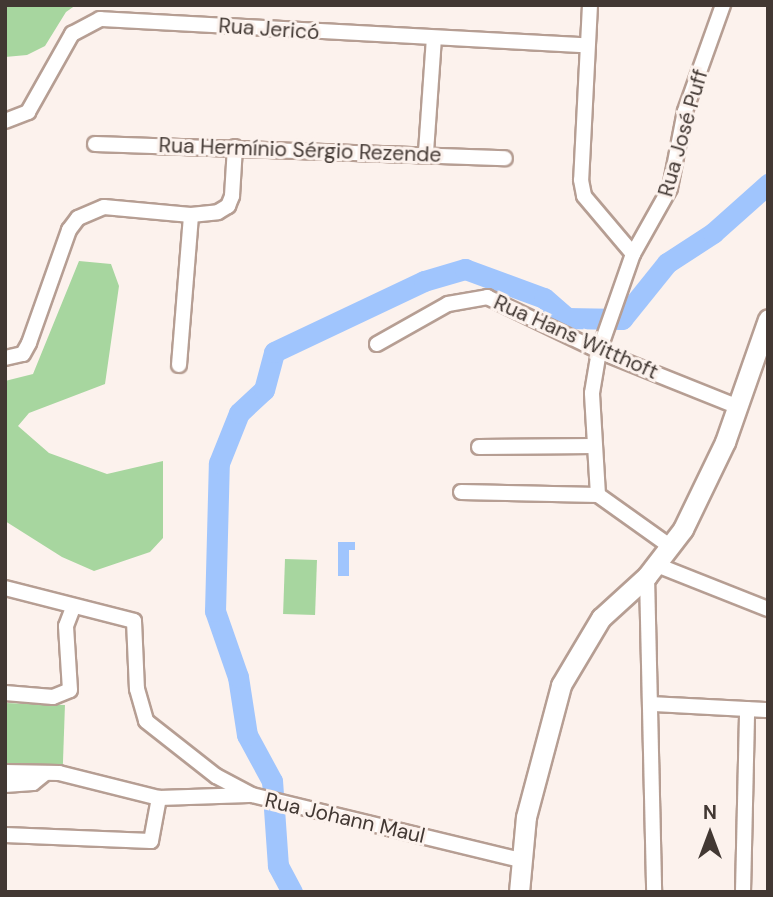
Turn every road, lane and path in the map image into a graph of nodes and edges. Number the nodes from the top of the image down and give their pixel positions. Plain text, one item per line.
1 (590, 5) edge
2 (723, 5) edge
3 (434, 39) junction
4 (586, 45) junction
5 (5, 121) edge
6 (95, 144) dead end
7 (235, 147) junction
8 (426, 152) junction
9 (505, 158) dead end
10 (191, 215) junction
11 (633, 254) junction
12 (768, 319) edge
13 (377, 344) dead end
14 (602, 344) junction
15 (5, 358) edge
16 (179, 365) dead end
17 (738, 407) junction
18 (594, 446) junction
19 (479, 447) dead end
20 (461, 492) dead end
21 (598, 495) junction
22 (671, 547) junction
23 (652, 571) junction
24 (5, 588) edge
25 (73, 608) junction
26 (768, 609) edge
27 (5, 693) edge
28 (652, 704) junction
29 (747, 709) junction
30 (768, 710) edge
31 (5, 772) edge
32 (44, 774) junction
33 (5, 785) edge
34 (159, 797) junction
35 (257, 798) junction
36 (5, 835) edge
37 (521, 860) junction
38 (519, 892) edge
39 (654, 892) edge
40 (743, 892) edge

1 - 4 street
2 - 11 street, Rua José Puff
3 - 4 street, Rua Jericó
3 - 5 street, Rua Jericó
3 - 8 street
4 - 11 street
6 - 7 street, Rua Hermínio Sérgio Rezende
7 - 8 street, Rua Hermínio Sérgio Rezende
7 - 10 street
8 - 9 street, Rua Hermínio Sérgio Rezende
10 - 15 street
10 - 16 street
11 - 14 street, Rua José Puff
12 - 17 main road
13 - 14 street, Rua Hans Witthoft
14 - 17 street, Rua Hans Witthoft
14 - 18 street, Rua José Puff
17 - 22 main road
18 - 19 street
18 - 21 street, Rua José Puff
20 - 21 street
21 - 22 street
22 - 23 main road
23 - 26 street
23 - 28 street
23 - 37 main road
24 - 25 street
25 - 27 street
25 - 35 street, Rua Johann Maul
28 - 29 street
28 - 39 street
29 - 30 street
29 - 40 street
31 - 32 street
32 - 33 street
32 - 34 street
34 - 35 street
34 - 36 street
35 - 37 street, Rua Johann Maul
37 - 38 main road

